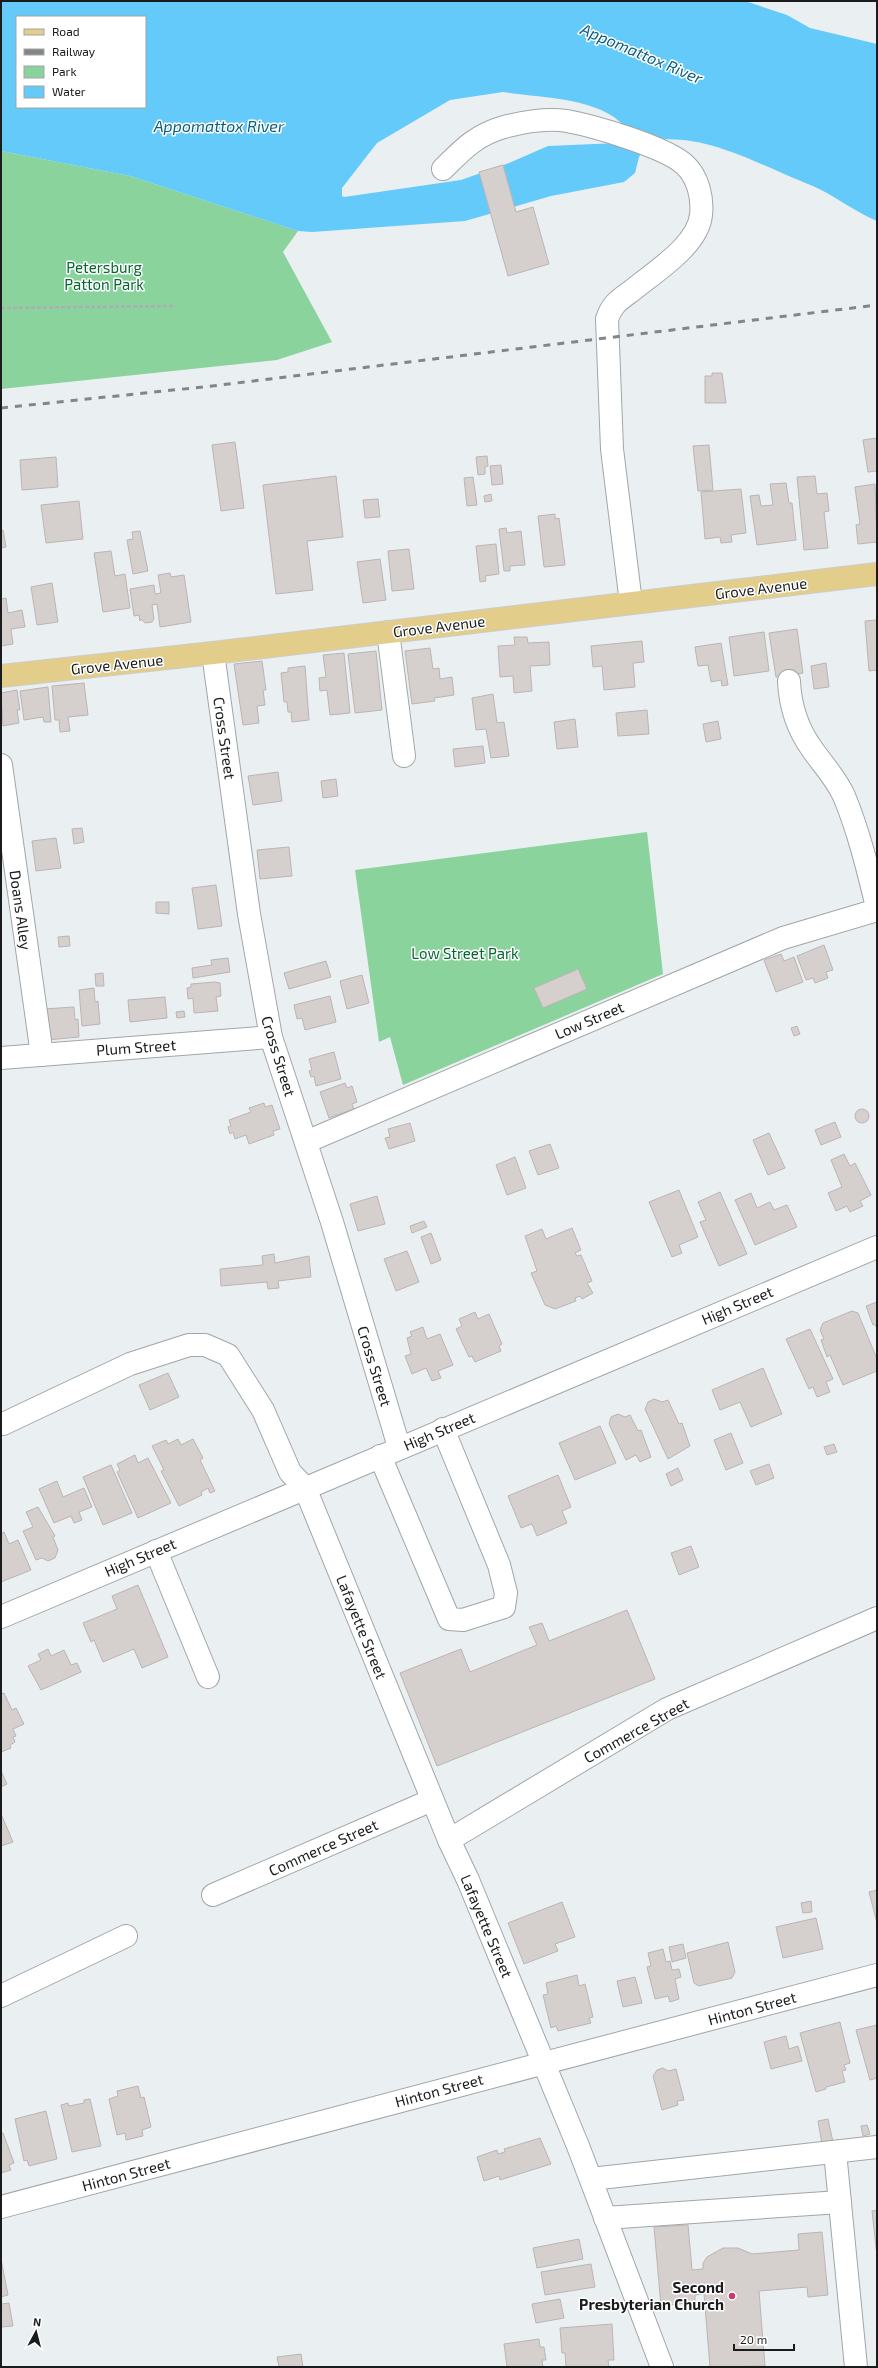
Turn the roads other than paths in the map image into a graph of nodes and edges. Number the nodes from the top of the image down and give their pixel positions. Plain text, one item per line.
1 (443, 169) dead end
2 (877, 574) edge
3 (631, 603) junction
4 (388, 632) junction
5 (213, 653) junction
6 (1, 676) edge
7 (789, 681) dead end
8 (404, 756) dead end
9 (1, 766) edge
10 (877, 908) edge
11 (271, 1037) junction
12 (42, 1055) junction
13 (1, 1058) edge
14 (306, 1142) junction
15 (877, 1247) edge
16 (3, 1424) dead end
17 (442, 1429) junction
18 (400, 1447) junction
19 (380, 1456) junction
20 (306, 1488) junction
21 (156, 1551) junction
22 (1, 1617) edge
23 (877, 1618) edge
24 (208, 1677) dead end
25 (432, 1800) junction
26 (449, 1840) junction
27 (213, 1895) dead end
28 (126, 1936) dead end
29 (877, 1975) edge
30 (1, 1996) edge
31 (543, 2062) junction
32 (877, 2147) edge
33 (835, 2152) junction
34 (591, 2179) junction
35 (840, 2202) junction
36 (1, 2207) edge
37 (605, 2218) junction
38 (662, 2367) edge
39 (856, 2367) edge

1 - 3 street
2 - 3 main road, Grove Avenue
3 - 4 main road, Grove Avenue
4 - 5 main road, Grove Avenue
4 - 8 street
5 - 6 main road, Grove Avenue
5 - 11 street, Cross Street
7 - 10 street
9 - 12 street, Doans Alley
10 - 14 street, Low Street
11 - 12 street, Plum Street
11 - 14 street, Cross Street
12 - 13 street, Plum Street
14 - 18 street, Cross Street
15 - 17 street, High Street
16 - 20 street
17 - 18 street, High Street
17 - 19 street
18 - 19 street, High Street
19 - 20 street, High Street
20 - 21 street, High Street
20 - 25 street, Lafayette Street
21 - 22 street, High Street
21 - 24 street
23 - 26 street, Commerce Street
25 - 26 street, Lafayette Street
25 - 27 street, Commerce Street
26 - 31 street, Lafayette Street
28 - 30 street
29 - 31 street, Hinton Street
31 - 34 street, Lafayette Street
31 - 36 street, Hinton Street
32 - 33 street
33 - 34 street
33 - 35 street
34 - 37 street, Lafayette Street
35 - 37 street
35 - 39 street
37 - 38 street, Lafayette Street

